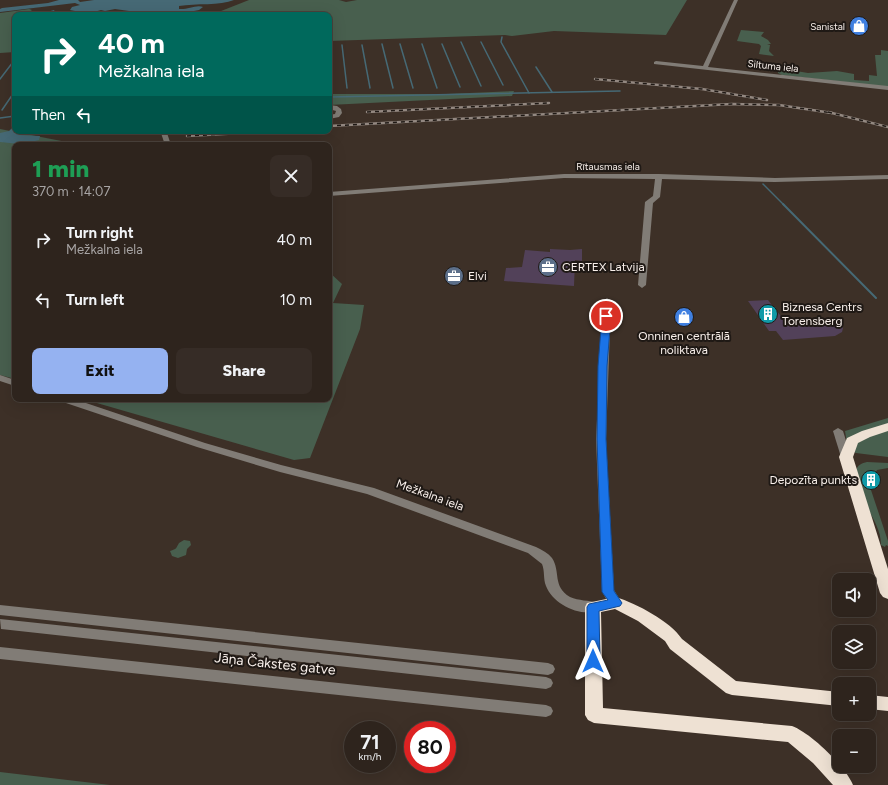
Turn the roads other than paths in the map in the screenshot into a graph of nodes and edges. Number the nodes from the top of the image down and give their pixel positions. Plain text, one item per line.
1 (736, 0) edge
2 (656, 62) dead end
3 (705, 68) junction
4 (888, 88) edge
5 (332, 107) edge
6 (332, 117) edge
7 (659, 176) junction
8 (888, 177) edge
9 (332, 194) edge
10 (642, 285) dead end
11 (607, 301) dead end
12 (0, 378) edge
13 (12, 382) edge
14 (73, 402) edge
15 (888, 427) edge
16 (838, 431) dead end
17 (846, 457) junction
18 (888, 593) edge
19 (616, 603) junction
20 (593, 607) junction
21 (0, 610) edge
22 (1, 624) edge
23 (0, 653) edge
24 (488, 663) junction
25 (548, 669) dead end
26 (455, 672) junction
27 (546, 683) dead end
28 (832, 698) edge
29 (876, 703) edge
30 (888, 704) edge
31 (546, 711) dead end
32 (844, 785) edge

1 - 3 street
2 - 3 street, Siltuma iela
3 - 4 street, Siltuma iela
5 - 6 street
7 - 8 street, Rītausmas iela
7 - 9 street, Rītausmas iela
7 - 10 street
11 - 19 street
12 - 13 street
14 - 20 street, Mežkalna iela
15 - 17 highway
16 - 17 street
17 - 18 highway
19 - 20 highway, Mežkalna iela
19 - 28 highway
20 - 32 highway
21 - 24 street
22 - 26 street, Jāņa Čakstes gatve
23 - 31 street, Jāņa Čakstes gatve
24 - 25 street
24 - 26 street
26 - 27 street, Jāņa Čakstes gatve
29 - 30 highway

